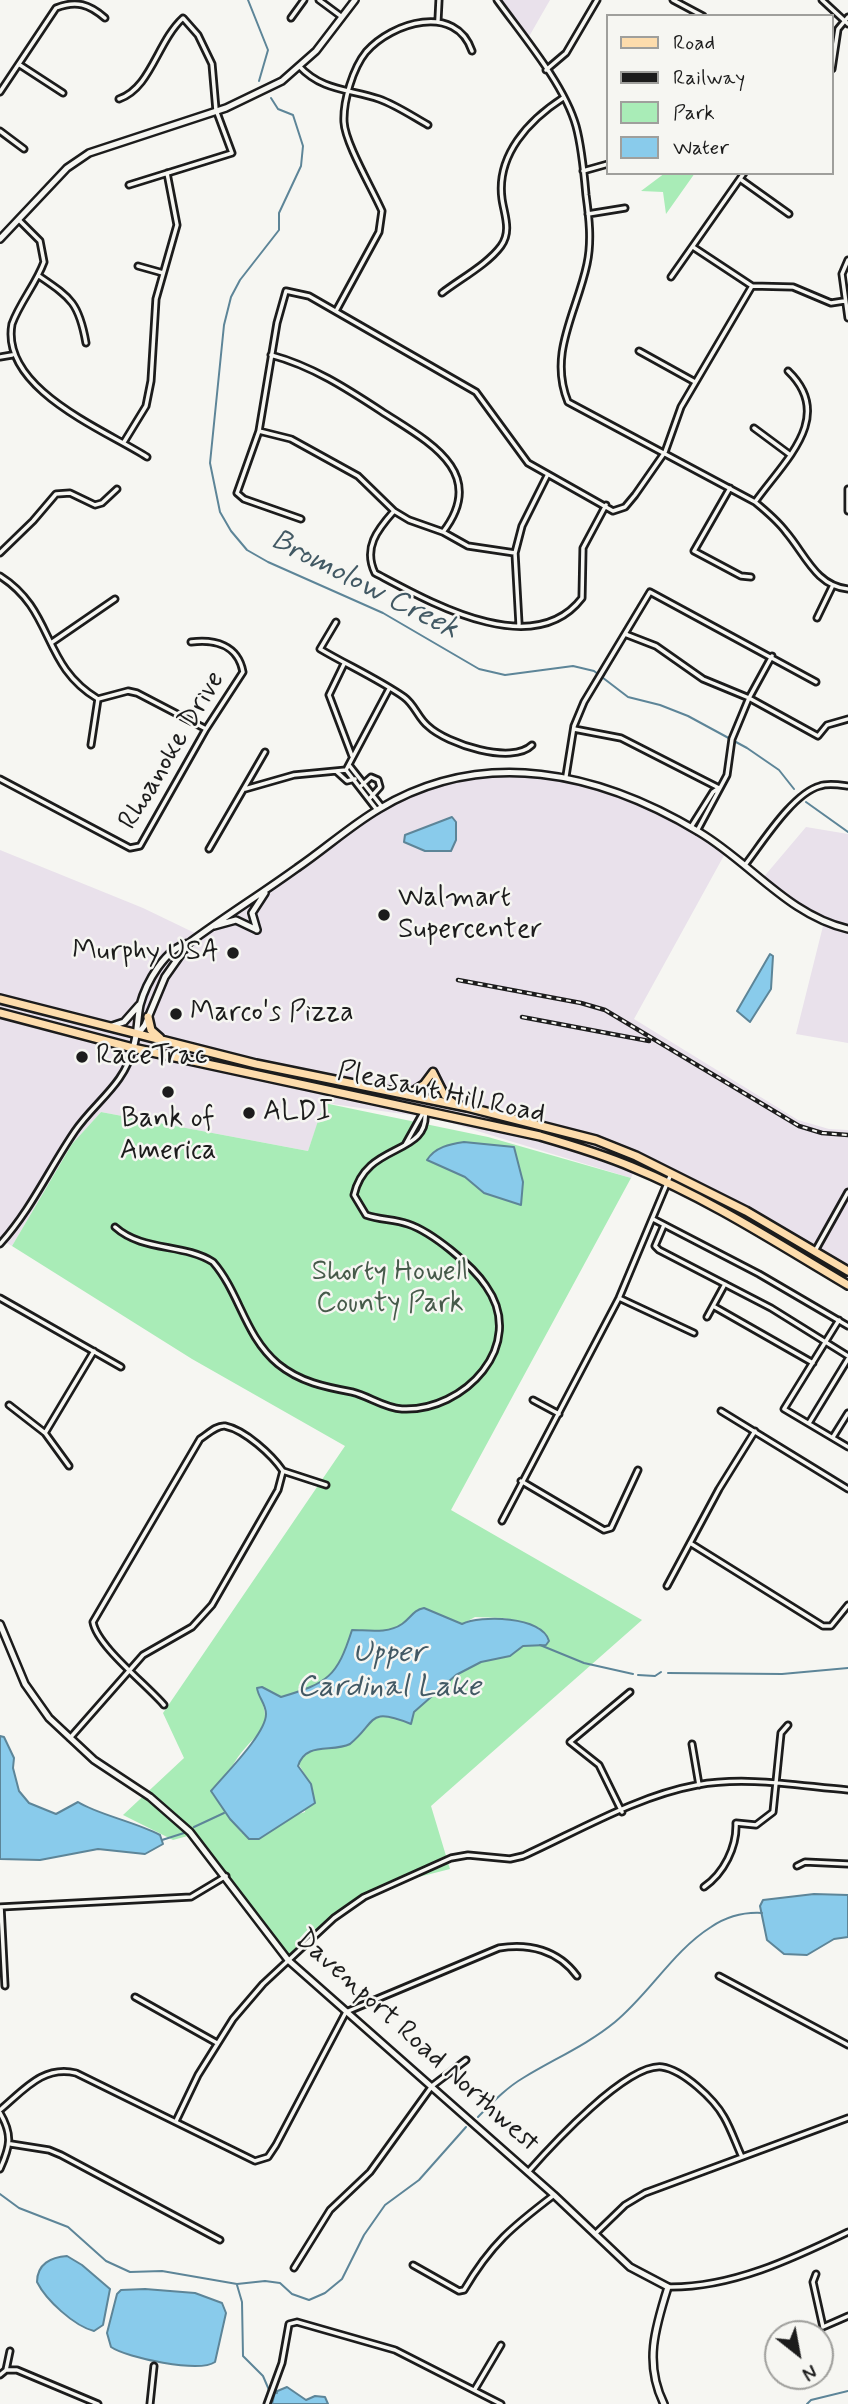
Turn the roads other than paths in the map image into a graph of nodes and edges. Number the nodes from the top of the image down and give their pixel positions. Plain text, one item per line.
1 (304, 0) edge
2 (319, 0) edge
3 (355, 0) edge
4 (439, 0) edge
5 (497, 0) edge
6 (597, 0) edge
7 (673, 0) edge
8 (822, 0) edge
9 (699, 14) edge
10 (342, 17) junction
11 (105, 18) dead end
12 (291, 18) dead end
13 (438, 20) junction
14 (847, 20) edge
15 (472, 51) dead end
16 (834, 52) edge
17 (20, 65) junction
18 (299, 66) junction
19 (545, 71) junction
20 (0, 92) edge
21 (349, 92) junction
22 (63, 93) dead end
23 (563, 98) junction
24 (119, 99) dead end
25 (216, 110) junction
26 (428, 125) dead end
27 (0, 131) edge
28 (24, 149) dead end
29 (606, 165) edge
30 (583, 171) junction
31 (167, 173) junction
32 (742, 175) edge
33 (740, 178) junction
34 (129, 185) dead end
35 (625, 208) dead end
36 (588, 214) junction
37 (789, 214) dead end
38 (19, 220) junction
39 (0, 239) edge
40 (693, 247) junction
41 (848, 260) edge
42 (138, 266) dead end
43 (163, 273) junction
44 (39, 276) junction
45 (671, 277) dead end
46 (752, 286) junction
47 (442, 293) dead end
48 (844, 301) junction
49 (336, 311) junction
50 (848, 318) edge
51 (86, 343) dead end
52 (639, 351) dead end
53 (12, 355) junction
54 (271, 355) junction
55 (0, 357) edge
56 (788, 371) dead end
57 (695, 382) junction
58 (754, 428) dead end
59 (259, 431) junction
60 (124, 442) junction
61 (665, 452) junction
62 (789, 454) junction
63 (147, 457) dead end
64 (547, 475) junction
65 (730, 488) junction
66 (117, 489) dead end
67 (848, 489) edge
68 (755, 502) junction
69 (606, 505) junction
70 (394, 511) junction
71 (848, 512) edge
72 (301, 519) dead end
73 (443, 532) junction
74 (0, 553) edge
75 (515, 553) junction
76 (0, 576) edge
77 (751, 577) dead end
78 (832, 586) junction
79 (848, 589) edge
80 (115, 599) dead end
81 (817, 618) dead end
82 (337, 622) dead end
83 (519, 624) junction
84 (625, 634) junction
85 (191, 642) dead end
86 (51, 643) junction
87 (772, 656) junction
88 (345, 664) junction
89 (816, 682) dead end
90 (389, 689) junction
91 (749, 698) junction
92 (98, 699) junction
93 (848, 719) edge
94 (206, 729) junction
95 (574, 729) junction
96 (91, 745) dead end
97 (532, 745) dead end
98 (265, 752) dead end
99 (352, 756) junction
100 (348, 768) junction
101 (337, 772) junction
102 (566, 776) junction
103 (0, 779) edge
104 (355, 779) junction
105 (364, 781) junction
106 (361, 786) junction
107 (848, 786) edge
108 (719, 788) junction
109 (243, 789) junction
110 (374, 794) junction
111 (709, 797) junction
112 (370, 798) junction
113 (715, 801) junction
114 (703, 807) junction
115 (380, 808) junction
116 (709, 810) junction
117 (694, 829) junction
118 (209, 849) dead end
119 (745, 865) junction
120 (268, 889) junction
121 (213, 926) junction
122 (848, 929) edge
123 (189, 943) junction
124 (0, 999) edge
125 (141, 1002) junction
126 (0, 1013) edge
127 (148, 1017) junction
128 (107, 1027) junction
129 (138, 1034) junction
130 (163, 1040) junction
131 (133, 1048) junction
132 (407, 1095) junction
133 (455, 1105) junction
134 (425, 1110) junction
135 (405, 1145) junction
136 (672, 1173) junction
137 (667, 1183) junction
138 (848, 1192) edge
139 (653, 1219) junction
140 (664, 1225) junction
141 (116, 1227) dead end
142 (0, 1244) edge
143 (815, 1251) junction
144 (848, 1271) edge
145 (725, 1284) junction
146 (848, 1285) edge
147 (0, 1298) edge
148 (619, 1298) junction
149 (713, 1306) junction
150 (707, 1317) dead end
151 (839, 1320) junction
152 (848, 1326) edge
153 (694, 1333) dead end
154 (826, 1342) junction
155 (94, 1351) junction
156 (848, 1358) edge
157 (813, 1363) junction
158 (121, 1367) dead end
159 (533, 1400) dead end
160 (9, 1405) dead end
161 (721, 1411) dead end
162 (848, 1413) edge
163 (559, 1414) junction
164 (808, 1423) junction
165 (755, 1431) junction
166 (45, 1433) junction
167 (833, 1437) junction
168 (848, 1447) edge
169 (69, 1466) dead end
170 (638, 1470) dead end
171 (283, 1471) junction
172 (521, 1481) junction
173 (326, 1485) dead end
174 (848, 1489) edge
175 (502, 1521) dead end
176 (690, 1543) junction
177 (667, 1586) dead end
178 (848, 1605) edge
179 (0, 1624) edge
180 (130, 1668) junction
181 (629, 1692) dead end
182 (164, 1705) dead end
183 (788, 1725) dead end
184 (70, 1738) junction
185 (692, 1744) dead end
186 (699, 1784) junction
187 (777, 1784) junction
188 (848, 1790) edge
189 (622, 1811) junction
190 (848, 1864) edge
191 (797, 1866) dead end
192 (226, 1875) junction
193 (704, 1887) dead end
194 (0, 1907) edge
195 (288, 1960) junction
196 (577, 1976) dead end
197 (719, 1976) dead end
198 (5, 1986) dead end
199 (135, 1997) dead end
200 (346, 2012) junction
201 (217, 2043) junction
202 (848, 2045) edge
203 (466, 2060) dead end
204 (432, 2086) junction
205 (0, 2112) edge
206 (848, 2118) edge
207 (176, 2121) junction
208 (11, 2144) junction
209 (742, 2157) junction
210 (0, 2169) edge
211 (528, 2172) junction
212 (554, 2195) junction
213 (848, 2232) edge
214 (595, 2234) junction
215 (220, 2240) dead end
216 (413, 2265) dead end
217 (294, 2268) dead end
218 (816, 2274) dead end
219 (668, 2287) junction
220 (848, 2316) edge
221 (501, 2345) dead end
222 (10, 2351) dead end
223 (154, 2366) dead end
224 (6, 2370) junction
225 (0, 2375) edge
226 (475, 2389) junction
227 (99, 2404) edge
228 (150, 2404) edge
229 (267, 2404) edge
230 (501, 2404) edge
231 (664, 2404) edge

1 - 12 street
2 - 10 street
3 - 10 street
4 - 13 street
5 - 19 street
6 - 19 street
7 - 9 street
8 - 14 street
10 - 18 street
11 - 17 street
13 - 15 street
13 - 21 street
14 - 16 street
17 - 20 street
17 - 22 street
18 - 21 street
18 - 25 street
19 - 23 street
21 - 26 street
21 - 49 street
23 - 30 street
23 - 47 street
24 - 25 street
25 - 31 street
25 - 38 street
27 - 28 street
29 - 30 street
30 - 36 street
31 - 34 street
31 - 43 street
32 - 33 street
33 - 37 street
33 - 40 street
35 - 36 street
36 - 61 street
38 - 39 street
38 - 44 street
40 - 45 street
40 - 46 street
41 - 48 street
42 - 43 street
43 - 60 street
44 - 51 street
44 - 53 street
46 - 48 street
46 - 57 street
48 - 50 street
49 - 54 street
49 - 64 street
52 - 57 street
53 - 55 street
53 - 60 street
54 - 59 street
54 - 73 street
56 - 62 street
57 - 61 street
58 - 62 street
59 - 70 street
59 - 72 street
60 - 63 street
61 - 65 street
61 - 69 street
62 - 68 street
64 - 69 street
64 - 75 street
65 - 68 street
65 - 77 street
66 - 74 street
67 - 71 street
68 - 78 street
69 - 83 street
70 - 73 street
70 - 83 street
73 - 75 street
75 - 83 street
76 - 86 street
78 - 79 street
78 - 81 street
80 - 86 street
82 - 88 street
84 - 87 street
84 - 91 street
84 - 95 street
85 - 94 street, Rhoanoke Drive
86 - 92 street
87 - 89 street
87 - 91 street
88 - 90 street
88 - 99 street
90 - 97 street
90 - 99 street
91 - 93 street
91 - 108 street
92 - 94 street
92 - 96 street
94 - 103 street, Rhoanoke Drive
95 - 102 street
95 - 108 street
98 - 109 street
99 - 100 street
100 - 101 street
100 - 104 street
100 - 105 street
101 - 104 street
101 - 109 street
102 - 115 street
102 - 117 street
104 - 106 street
105 - 106 street
105 - 110 street
105 - 110 street
106 - 112 street
107 - 119 street
108 - 111 street
108 - 113 street
109 - 118 street
110 - 112 street
110 - 115 street
111 - 113 street
111 - 114 street
112 - 115 street
113 - 116 street
114 - 116 street
114 - 117 street
115 - 120 street
116 - 117 street
117 - 119 street
119 - 122 street
120 - 121 street
120 - 121 street
121 - 123 street
123 - 125 street
123 - 127 street
124 - 128 highway, Pleasant Hill Road
125 - 128 street
125 - 129 street
126 - 131 highway, Pleasant Hill Road
127 - 129 street
127 - 130 highway
128 - 129 highway, Pleasant Hill Road
129 - 130 highway, Pleasant Hill Road
129 - 131 street
130 - 132 highway, Pleasant Hill Road
131 - 134 highway, Pleasant Hill Road
131 - 142 street
132 - 133 highway, Pleasant Hill Road
132 - 133 main road
133 - 136 highway, Pleasant Hill Road
134 - 135 street
134 - 135 street
134 - 137 highway, Pleasant Hill Road
135 - 141 street
136 - 137 street
136 - 143 highway, Pleasant Hill Road
137 - 139 street
137 - 146 highway, Pleasant Hill Road
138 - 143 street
139 - 140 street
139 - 148 street
140 - 145 street
140 - 151 street
143 - 144 highway, Pleasant Hill Road
145 - 149 street
145 - 154 street
147 - 155 street
148 - 153 street
148 - 163 street
149 - 150 street
149 - 157 street
151 - 152 street
151 - 154 street
154 - 156 street
154 - 157 street
155 - 158 street
155 - 166 street
156 - 164 street
157 - 164 street
159 - 163 street
160 - 166 street
161 - 165 street
162 - 167 street
163 - 172 street
164 - 167 street
165 - 174 street
165 - 176 street
166 - 169 street
167 - 168 street
170 - 172 street
171 - 173 street
171 - 180 street
171 - 180 street
172 - 175 street
176 - 177 street
176 - 178 street
179 - 184 street, Davenport Road Northwest
180 - 182 street
180 - 184 street
181 - 189 street
183 - 187 street
184 - 192 street, Davenport Road Northwest
185 - 186 street
186 - 187 street
186 - 189 street
187 - 188 street
187 - 193 street
189 - 195 street
190 - 191 street
192 - 194 street
192 - 195 street, Davenport Road Northwest
194 - 198 street
195 - 200 street, Davenport Road Northwest
195 - 201 street
196 - 200 street
197 - 202 street
199 - 201 street
200 - 204 street, Davenport Road Northwest
200 - 207 street
201 - 207 street
203 - 204 street
204 - 211 street, Davenport Road Northwest
204 - 217 street
205 - 207 street
205 - 208 street
206 - 209 street
208 - 210 street
208 - 215 street
209 - 211 street
209 - 214 street
211 - 212 street, Davenport Road Northwest
212 - 214 street, Davenport Road Northwest
212 - 216 street
213 - 219 street
214 - 219 street, Davenport Road Northwest
218 - 220 street
219 - 231 street
221 - 226 street
222 - 224 street
223 - 228 street
224 - 225 street
224 - 227 street
226 - 229 street
226 - 230 street

